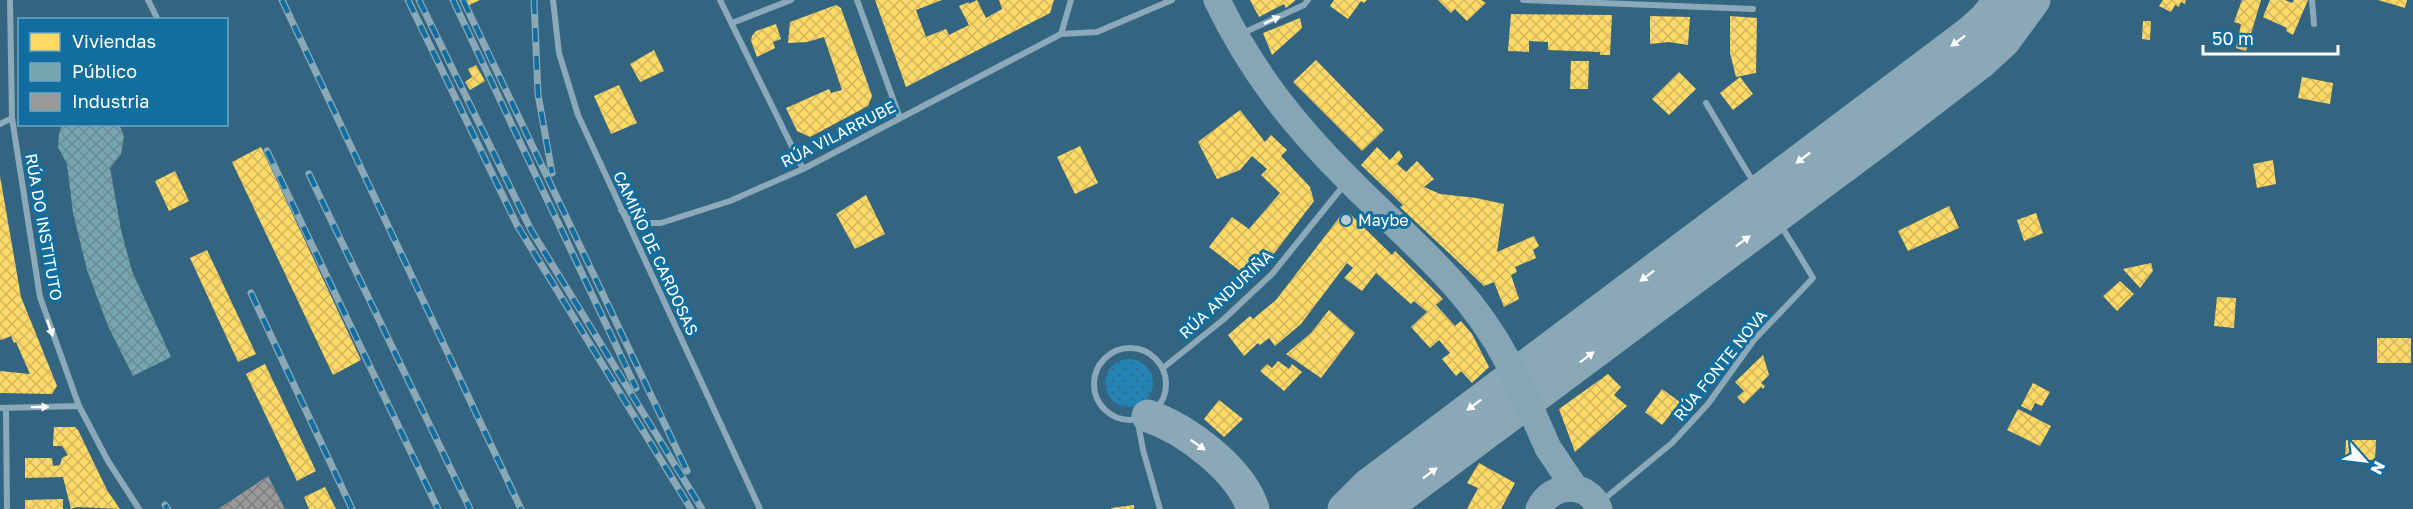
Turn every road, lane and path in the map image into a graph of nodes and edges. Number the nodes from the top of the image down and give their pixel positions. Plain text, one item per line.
1 (10, 0) edge
2 (148, 0) edge
3 (553, 0) edge
4 (720, 0) edge
5 (791, 0) edge
6 (857, 0) edge
7 (1071, 0) edge
8 (1172, 0) edge
9 (1217, 0) edge
10 (1308, 0) edge
11 (1523, 0) edge
12 (2000, 0) edge
13 (2034, 0) edge
14 (2312, 0) edge
15 (1673, 3) edge
16 (1753, 9) dead end
17 (157, 18) edge
18 (732, 23) junction
19 (2314, 24) dead end
20 (1060, 34) junction
21 (1234, 36) junction
22 (1706, 103) dead end
23 (12, 118) junction
24 (900, 118) junction
25 (0, 124) edge
26 (803, 169) junction
27 (1348, 180) junction
28 (621, 210) junction
29 (1163, 368) junction
30 (79, 406) junction
31 (3, 408) edge
32 (1143, 418) junction
33 (1572, 501) edge
34 (7, 509) edge
35 (139, 509) edge
36 (760, 509) edge
37 (1160, 509) edge
38 (1253, 509) edge
39 (1344, 509) edge
40 (1383, 509) edge

1 - 23 street, RÚA DO INSTITUTO
2 - 17 street
3 - 28 street, CAMIÑO DE CARDOSAS
4 - 18 street
5 - 18 street
6 - 24 street
7 - 20 street
8 - 20 street, RÚA VILARRUBE
9 - 21 main road
21 -> 10 street
11 - 15 street
12 -> 39 highway
40 -> 13 highway
14 - 19 street
15 - 16 street
18 - 26 street
20 - 24 street, RÚA VILARRUBE
21 - 27 main road
22 - 33 street, RÚA FONTE NOVA, bridge
23 - 25 street
23 -> 30 street, RÚA DO INSTITUTO
24 - 26 street, RÚA VILARRUBE
26 - 28 street, RÚA VILARRUBE
27 - 29 street, RÚA ANDURIÑA
27 - 33 main road, bridge
28 - 36 street, CAMIÑO DE CARDOSAS
29 - 32 street
29 - 32 street
31 -> 30 street
30 - 35 street, RÚA DO INSTITUTO
31 - 34 street
32 - 37 street
32 -> 38 highway

